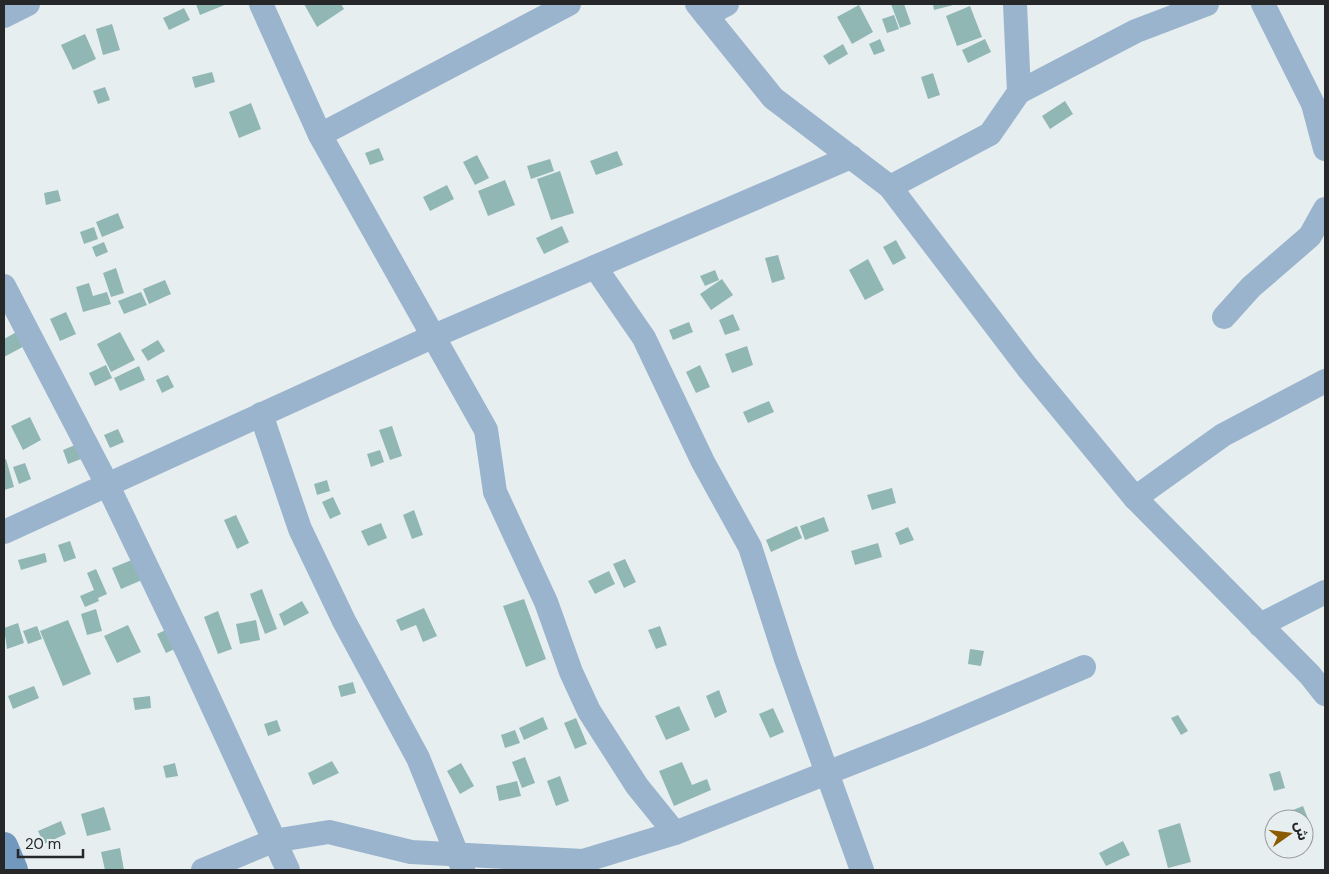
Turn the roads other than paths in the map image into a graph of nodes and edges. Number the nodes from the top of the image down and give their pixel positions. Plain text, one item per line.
1 (28, 4) edge
2 (261, 4) edge
3 (569, 4) edge
4 (727, 4) edge
5 (1015, 4) edge
6 (1207, 4) edge
7 (1263, 4) edge
8 (701, 9) edge
9 (4, 16) edge
10 (1019, 92) junction
11 (320, 135) junction
12 (1325, 149) edge
13 (851, 157) junction
14 (890, 187) junction
15 (1325, 209) edge
16 (594, 267) junction
17 (4, 286) edge
18 (1224, 317) dead end
19 (434, 336) junction
20 (1325, 381) edge
21 (261, 414) junction
22 (108, 486) junction
23 (1135, 498) junction
24 (4, 532) edge
25 (1325, 592) edge
26 (1260, 625) junction
27 (1084, 667) dead end
28 (1325, 694) edge
29 (828, 772) junction
30 (675, 833) junction
31 (273, 841) junction
32 (4, 846) edge
33 (461, 863) edge
34 (580, 866) edge
35 (14, 870) edge
36 (203, 870) edge
37 (288, 870) edge
38 (862, 870) edge

1 - 9 street
2 - 11 street
3 - 11 street
4 - 8 street
5 - 10 street
6 - 10 street
7 - 12 street
8 - 13 street
10 - 14 street
11 - 19 street
13 - 14 street
13 - 16 street
14 - 23 street
15 - 18 street
16 - 19 street
16 - 29 street
17 - 22 street
19 - 21 street
19 - 30 street
20 - 23 street
21 - 22 street
21 - 33 street
22 - 24 street
22 - 31 street
23 - 26 street
25 - 26 street
26 - 28 street
27 - 29 street
29 - 30 street
29 - 38 street
30 - 34 street
31 - 33 street
31 - 36 street
31 - 37 street
32 - 35 street
33 - 34 street

